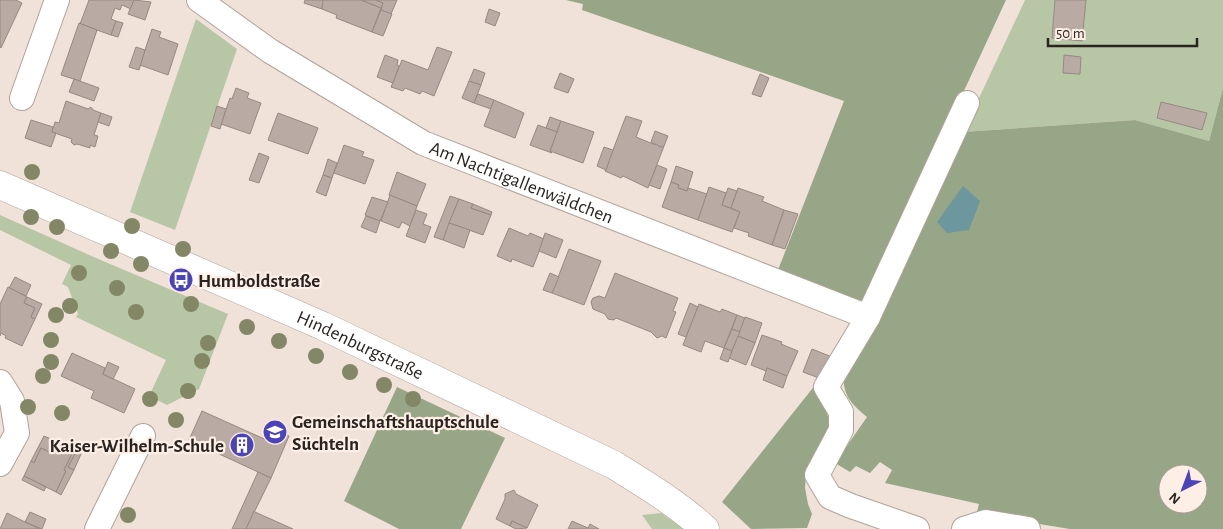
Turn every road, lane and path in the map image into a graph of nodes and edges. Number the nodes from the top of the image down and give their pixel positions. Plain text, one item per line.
1 (57, 0) edge
2 (199, 0) edge
3 (22, 98) dead end
4 (968, 103) dead end
5 (0, 185) edge
6 (868, 317) junction
7 (0, 382) edge
8 (143, 436) dead end
9 (0, 464) edge
10 (97, 529) edge
11 (706, 529) edge
12 (917, 529) edge
13 (964, 529) edge
14 (1028, 529) edge

1 - 3 street
2 - 6 street, Am Nachtigallenwäldchen
4 - 6 street
5 - 11 main road, Hindenburgstraße
6 - 12 street
7 - 9 street
8 - 10 street
13 - 14 street

